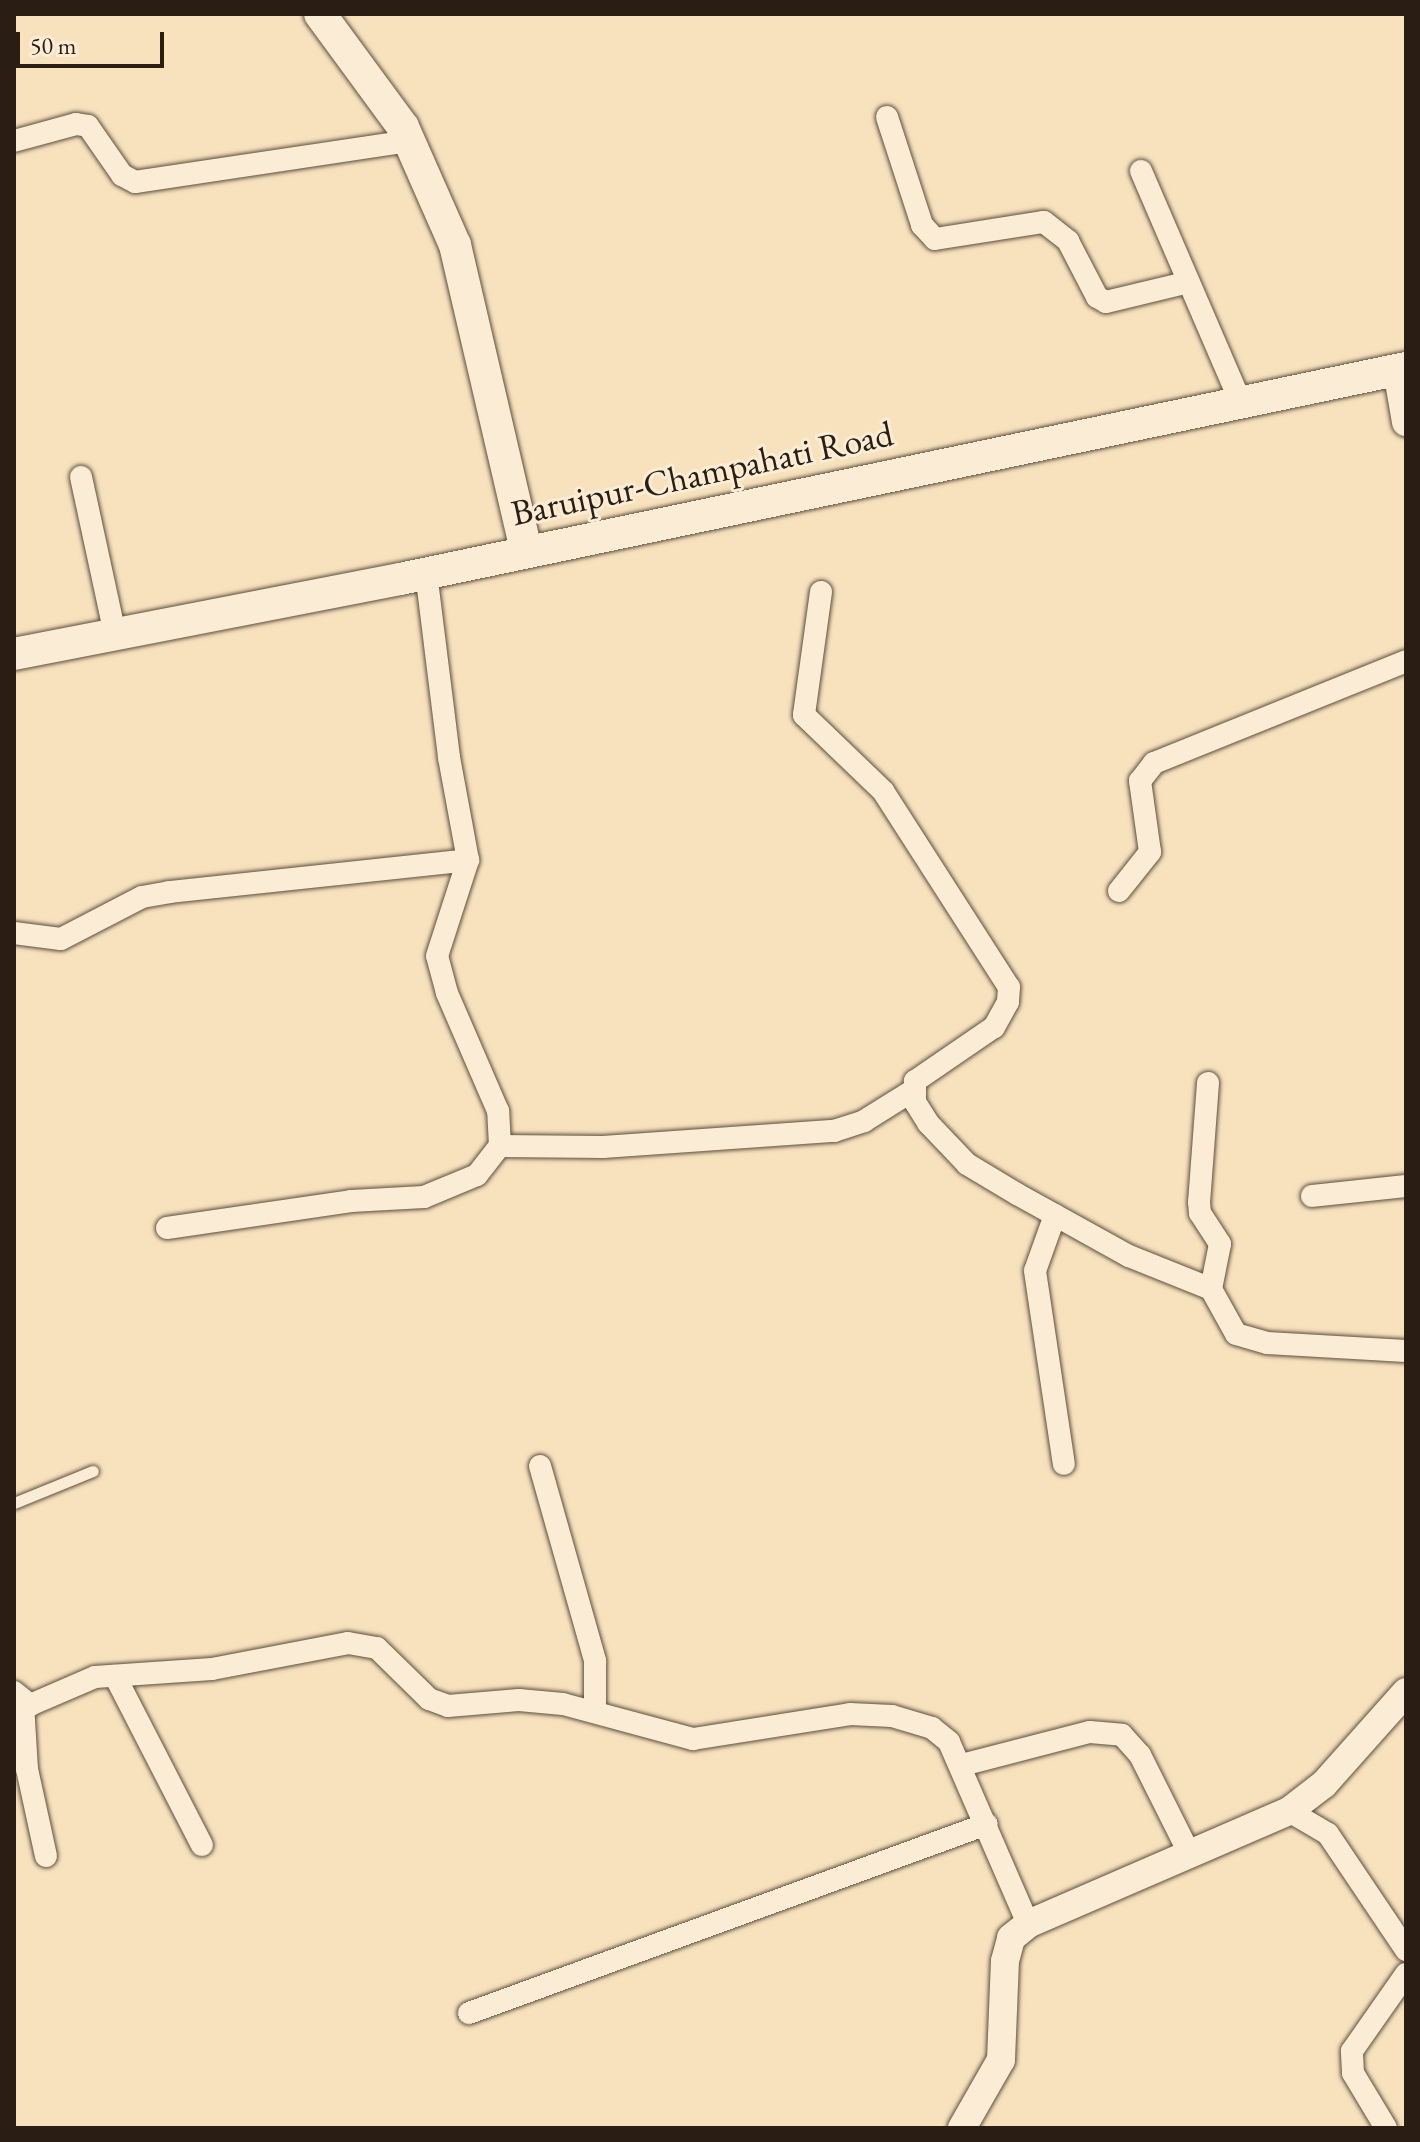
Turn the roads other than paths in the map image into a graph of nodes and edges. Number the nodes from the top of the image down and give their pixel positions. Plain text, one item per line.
1 (320, 14) edge
2 (887, 117) dead end
3 (14, 141) edge
4 (410, 141) junction
5 (1141, 171) dead end
6 (1189, 282) junction
7 (1401, 369) edge
8 (1242, 406) junction
9 (1406, 422) edge
10 (81, 477) dead end
11 (526, 551) junction
12 (426, 573) junction
13 (821, 592) dead end
14 (115, 634) junction
15 (14, 654) edge
16 (1406, 661) edge
17 (468, 860) junction
18 (1119, 891) dead end
19 (14, 933) edge
20 (1208, 1083) dead end
21 (912, 1091) junction
22 (500, 1146) junction
23 (1406, 1186) edge
24 (1312, 1196) dead end
25 (1055, 1215) junction
26 (167, 1228) dead end
27 (1211, 1289) junction
28 (1406, 1351) edge
29 (1064, 1464) dead end
30 (540, 1466) dead end
31 (93, 1471) dead end
32 (14, 1503) edge
33 (115, 1676) junction
34 (1406, 1692) edge
35 (19, 1698) edge
36 (595, 1712) junction
37 (962, 1765) junction
38 (1289, 1811) junction
39 (987, 1824) junction
40 (202, 1845) dead end
41 (1190, 1855) junction
42 (46, 1856) dead end
43 (1028, 1924) junction
44 (1406, 1950) edge
45 (1406, 1974) edge
46 (469, 2013) dead end
47 (962, 2128) edge
48 (1386, 2128) edge

1 - 4 main road
2 - 6 street
3 - 4 street
4 - 11 main road
5 - 6 street
6 - 8 street
7 - 8 main road, Baruipur-Champahati Road
7 - 9 street
8 - 11 main road, Baruipur-Champahati Road
10 - 14 street
11 - 12 main road, Baruipur-Champahati Road
12 - 14 main road, Baruipur-Champahati Road
12 - 17 street
13 - 21 street
14 - 15 main road, Baruipur-Champahati Road
16 - 18 street
17 - 19 street
17 - 22 street
20 - 27 street
21 - 22 street
21 - 25 street
22 - 26 street
23 - 24 street
25 - 27 street
25 - 29 street
27 - 28 street
30 - 36 street
31 - 32 lane
33 - 35 street
33 - 36 street
33 - 40 street
34 - 38 street
35 - 42 street
36 - 37 street
37 - 39 street
37 - 41 street
38 - 41 street
38 - 44 street
39 - 43 street
39 - 46 street
41 - 43 street
43 - 47 street
45 - 48 street

